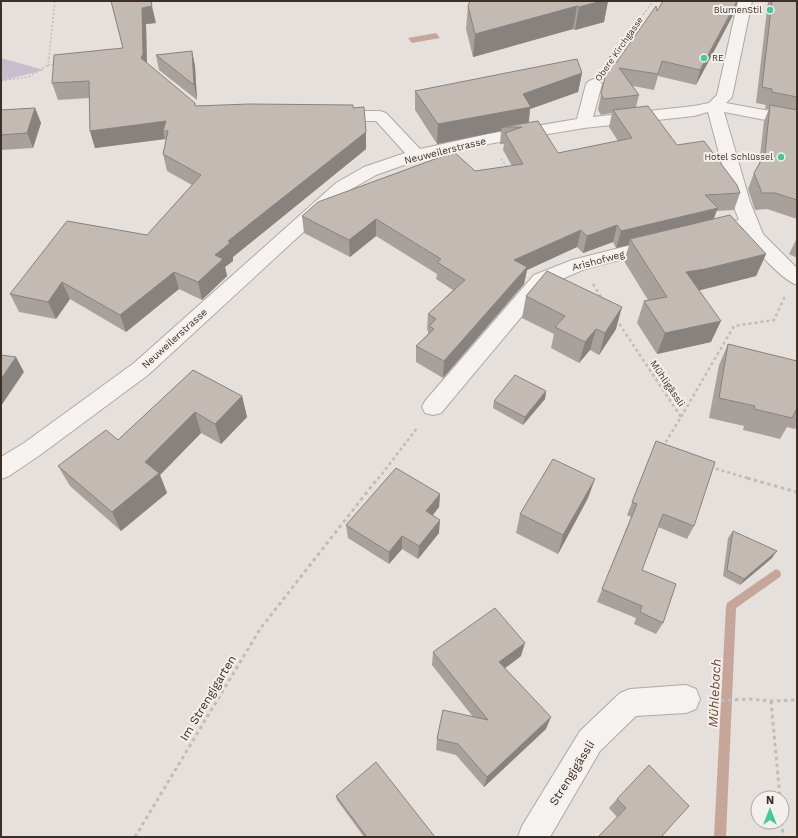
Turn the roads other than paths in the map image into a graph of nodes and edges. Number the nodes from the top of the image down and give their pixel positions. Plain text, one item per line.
1 (745, 1) edge
2 (594, 84) road end
3 (714, 106) junction
4 (319, 116) edge
5 (797, 121) edge
6 (584, 123) junction
7 (416, 155) junction
8 (750, 223) junction
9 (696, 236) edge
10 (673, 241) edge
11 (795, 277) edge
12 (433, 407) road end
13 (1, 469) edge
14 (699, 700) road end
15 (533, 837) edge

1 - 3 street
2 - 6 street, Obere Kirchgasse
3 - 5 street
3 - 6 street, Neuweilerstrasse
3 - 8 street
4 - 7 street
6 - 7 street, Neuweilerstrasse
7 - 13 street, Neuweilerstrasse
8 - 9 street
8 - 11 street
10 - 12 street, Arishofweg
14 - 15 street, Strengigässli

